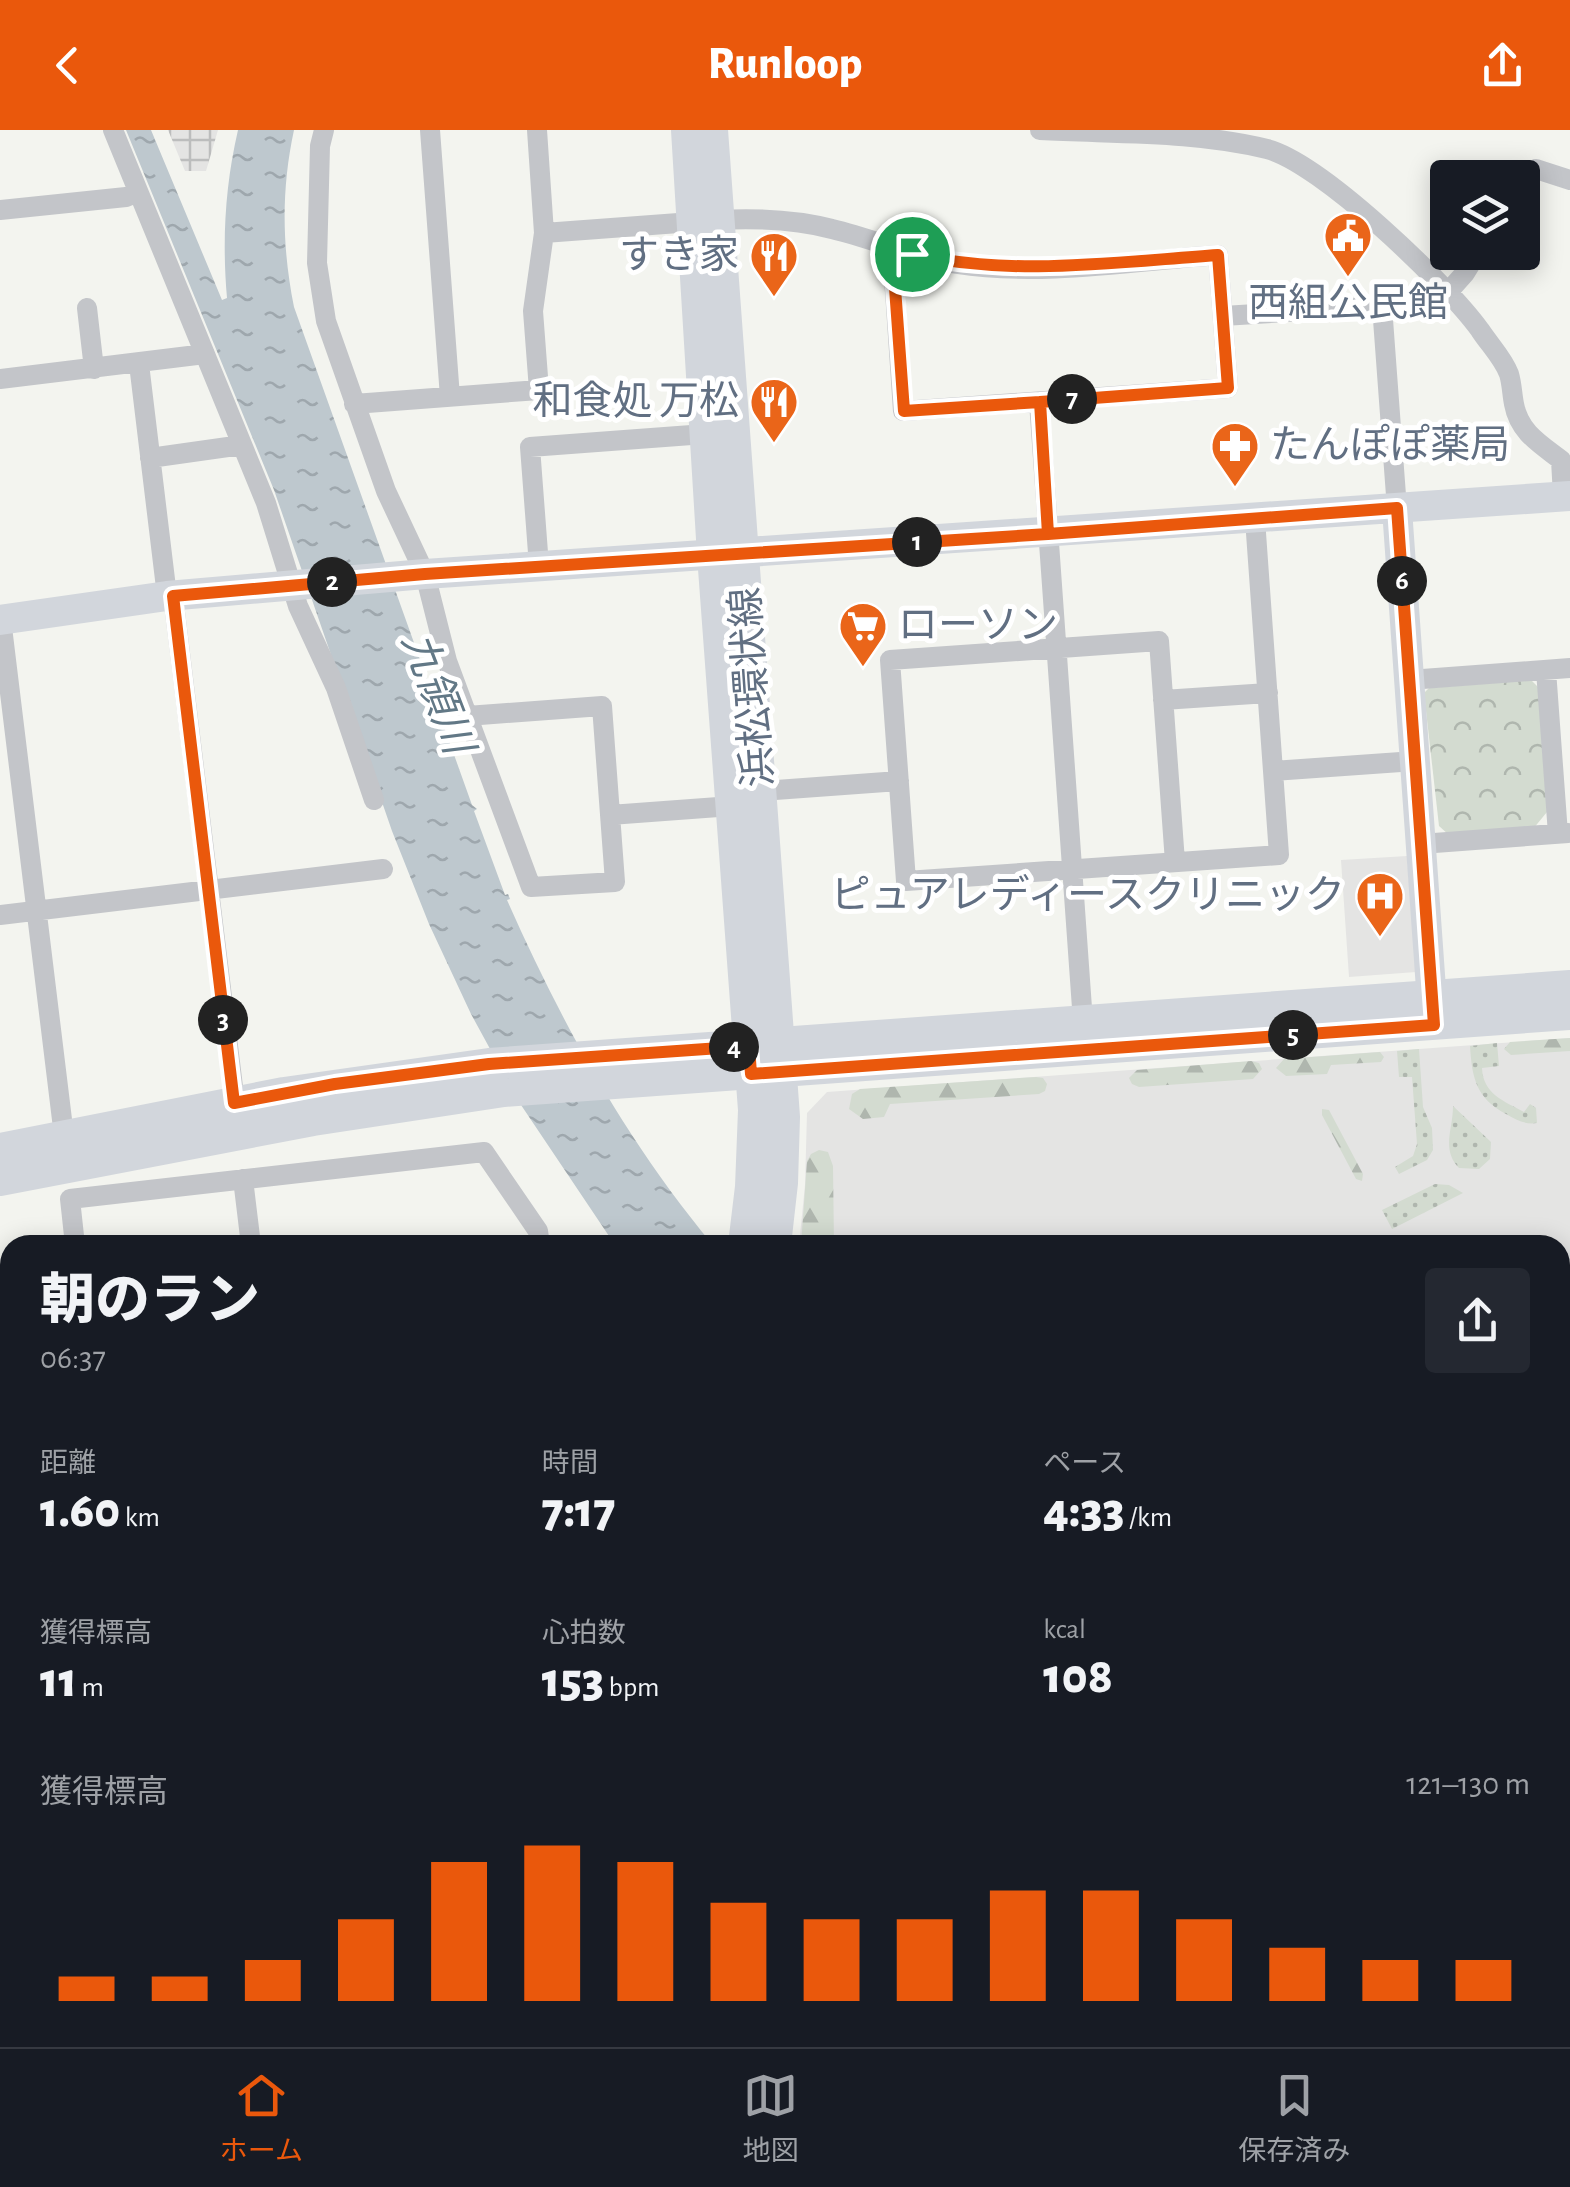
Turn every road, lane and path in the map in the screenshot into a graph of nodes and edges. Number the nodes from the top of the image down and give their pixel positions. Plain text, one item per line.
1 (113, 130) edge
2 (324, 130) edge
3 (430, 130) edge
4 (537, 130) edge
5 (687, 130) edge
6 (712, 130) edge
7 (1040, 130) edge
8 (1540, 170) edge
9 (1570, 180) edge
10 (138, 192) junction
11 (0, 210) edge
12 (704, 221) junction
13 (544, 233) junction
14 (892, 247) junction
15 (1467, 270) edge
16 (1448, 290) junction
17 (1382, 306) junction
18 (87, 308) dead end
19 (1223, 316) junction
20 (205, 354) junction
21 (140, 364) junction
22 (94, 369) junction
23 (0, 379) edge
24 (450, 397) junction
25 (1040, 402) junction
26 (354, 404) junction
27 (705, 434) junction
28 (242, 445) junction
29 (1566, 452) edge
30 (150, 458) junction
31 (1567, 496) edge
32 (1397, 508) junction
33 (1256, 518) junction
34 (1048, 534) junction
35 (728, 554) junction
36 (539, 566) junction
37 (413, 575) junction
38 (294, 585) junction
39 (170, 596) junction
40 (0, 620) edge
41 (1057, 648) junction
42 (1570, 668) edge
43 (1546, 670) junction
44 (1409, 680) junction
45 (1268, 693) junction
46 (1163, 700) junction
47 (467, 716) junction
48 (1415, 760) junction
49 (1274, 771) junction
50 (899, 781) junction
51 (746, 798) junction
52 (374, 800) dead end
53 (610, 814) junction
54 (1564, 834) edge
55 (1421, 844) junction
56 (1175, 862) junction
57 (382, 868) dead end
58 (1073, 870) junction
59 (208, 890) junction
60 (36, 910) junction
61 (0, 914) edge
62 (1570, 986) edge
63 (1433, 1011) junction
64 (1570, 1014) edge
65 (1084, 1022) junction
66 (765, 1058) junction
67 (497, 1078) junction
68 (234, 1103) junction
69 (64, 1136) junction
70 (0, 1149) edge
71 (243, 1179) junction
72 (0, 1180) edge
73 (74, 1235) edge
74 (250, 1235) edge
75 (539, 1235) edge
76 (745, 1235) edge
77 (776, 1235) edge

1 - 10 street
2 - 26 street
3 - 24 street
4 - 13 street
5 - 12 main road, 浜松環状線
6 - 12 main road, 浜松環状線
7 - 16 street
8 - 9 street
10 - 11 street
10 - 20 street
12 - 13 street
12 - 14 street
12 - 27 main road, 浜松環状線
12 - 35 main road, 浜松環状線
13 - 24 street
14 - 19 street
14 - 25 street
15 - 16 street
16 - 17 street
16 - 29 street
17 - 19 street
17 - 32 street
18 - 22 street
19 - 25 street
20 - 21 street
20 - 28 street
21 - 22 street
21 - 30 street
22 - 23 street
24 - 26 street
25 - 34 street
26 - 37 street
27 - 35 main road, 浜松環状線
27 - 36 street
28 - 30 street
28 - 38 street
29 - 31 street
30 - 39 street
31 - 32 street
32 - 33 street
32 - 44 street
33 - 34 street
33 - 45 street
34 - 35 street
34 - 41 street
35 - 36 street
35 - 51 main road, 浜松環状線
36 - 37 street
37 - 38 street
37 - 47 street
38 - 39 street
38 - 52 street
39 - 40 street
39 - 59 street
40 - 60 street
41 - 46 street
41 - 50 street
41 - 58 street
42 - 43 street
43 - 44 street
43 - 54 street
44 - 48 street
45 - 46 street
45 - 49 street
46 - 56 street
47 - 53 street
47 - 53 street
48 - 49 street
48 - 55 street
49 - 56 street
50 - 51 street
50 - 58 street
51 - 53 street
51 - 66 main road, 浜松環状線
54 - 55 street
55 - 63 street
56 - 58 street
57 - 59 street
58 - 65 street
59 - 60 street
59 - 68 street
60 - 61 street
60 - 69 street
62 - 63 main road
63 - 64 main road
63 - 65 main road
63 - 66 main road
65 - 66 main road
66 - 67 main road
66 - 76 main road, 浜松環状線
66 - 77 main road, 浜松環状線
67 - 68 main road
67 - 72 main road
68 - 69 main road
69 - 70 main road
71 - 73 street
71 - 74 street
71 - 75 street

